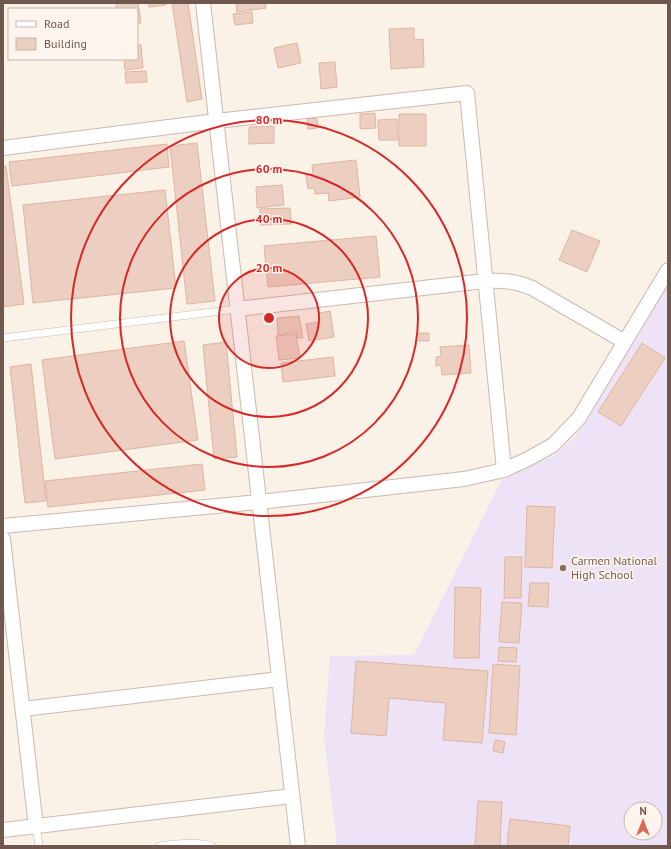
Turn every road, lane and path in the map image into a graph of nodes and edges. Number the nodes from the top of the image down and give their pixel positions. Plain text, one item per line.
1 (203, 3) edge
2 (216, 121) junction
3 (3, 148) edge
4 (668, 270) edge
5 (485, 281) junction
6 (237, 310) junction
7 (3, 338) edge
8 (625, 342) junction
9 (504, 470) junction
10 (259, 502) junction
11 (3, 526) edge
12 (3, 539) edge
13 (279, 679) junction
14 (23, 709) junction
15 (292, 796) junction
16 (36, 827) junction
17 (3, 830) edge
18 (39, 846) edge
19 (158, 846) edge
20 (212, 846) edge
21 (298, 846) edge

1 - 2 street
2 - 3 street
2 - 5 street
2 - 6 street
4 - 8 street
5 - 6 street
5 - 8 street
5 - 9 street
6 - 7 lane
6 - 10 street
8 - 9 street
9 - 10 street
10 - 11 street
10 - 13 street
12 - 14 street
13 - 14 street
13 - 15 street
14 - 16 street
15 - 16 street
15 - 21 street
16 - 17 street
16 - 18 lane
19 - 20 lane

